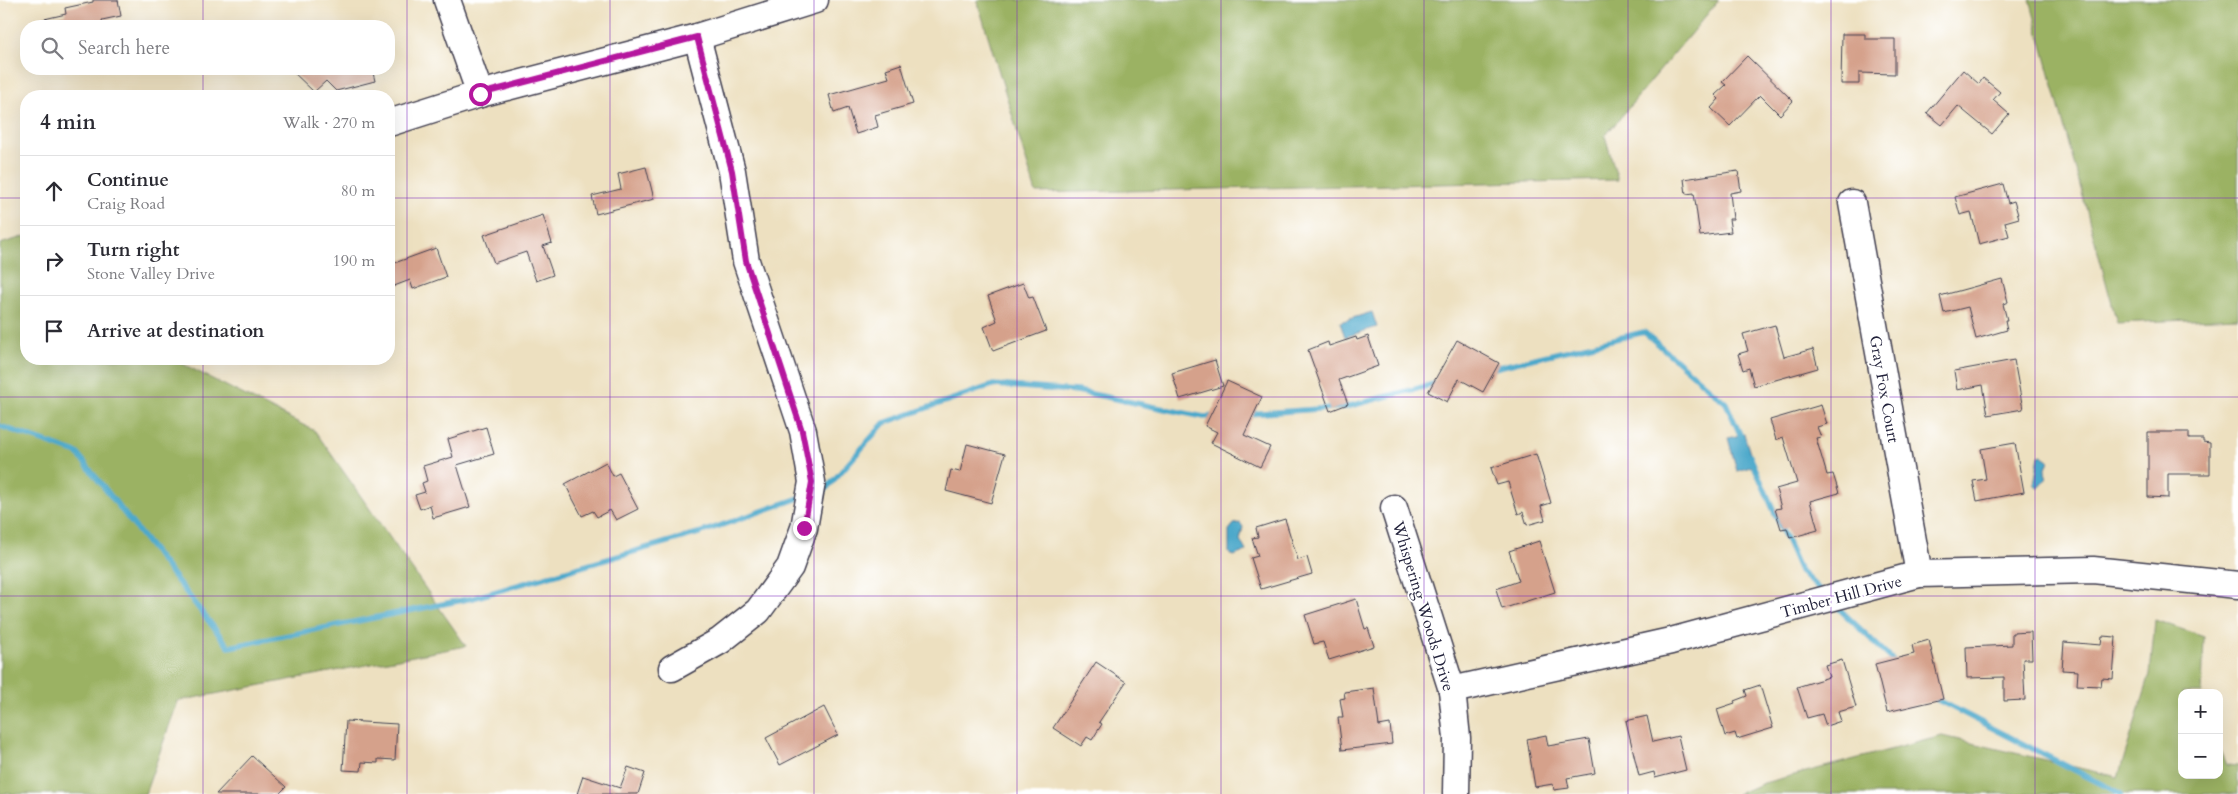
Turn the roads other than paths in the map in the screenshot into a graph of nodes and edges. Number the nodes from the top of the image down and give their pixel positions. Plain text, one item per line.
1 (447, 0) edge
2 (815, 0) edge
3 (697, 37) junction
4 (480, 94) junction
5 (395, 121) edge
6 (1852, 203) dead end
7 (1394, 508) dead end
8 (1919, 574) junction
9 (2238, 585) edge
10 (672, 668) dead end
11 (1452, 690) junction
12 (1456, 794) edge

1 - 4 street
2 - 3 street
3 - 4 street
3 - 10 street
4 - 5 street
6 - 8 street, Gray Fox Court
7 - 11 street, Whispering Woods Drive
8 - 9 street, Timber Hill Drive
8 - 11 street, Timber Hill Drive
11 - 12 street, Whispering Woods Drive

